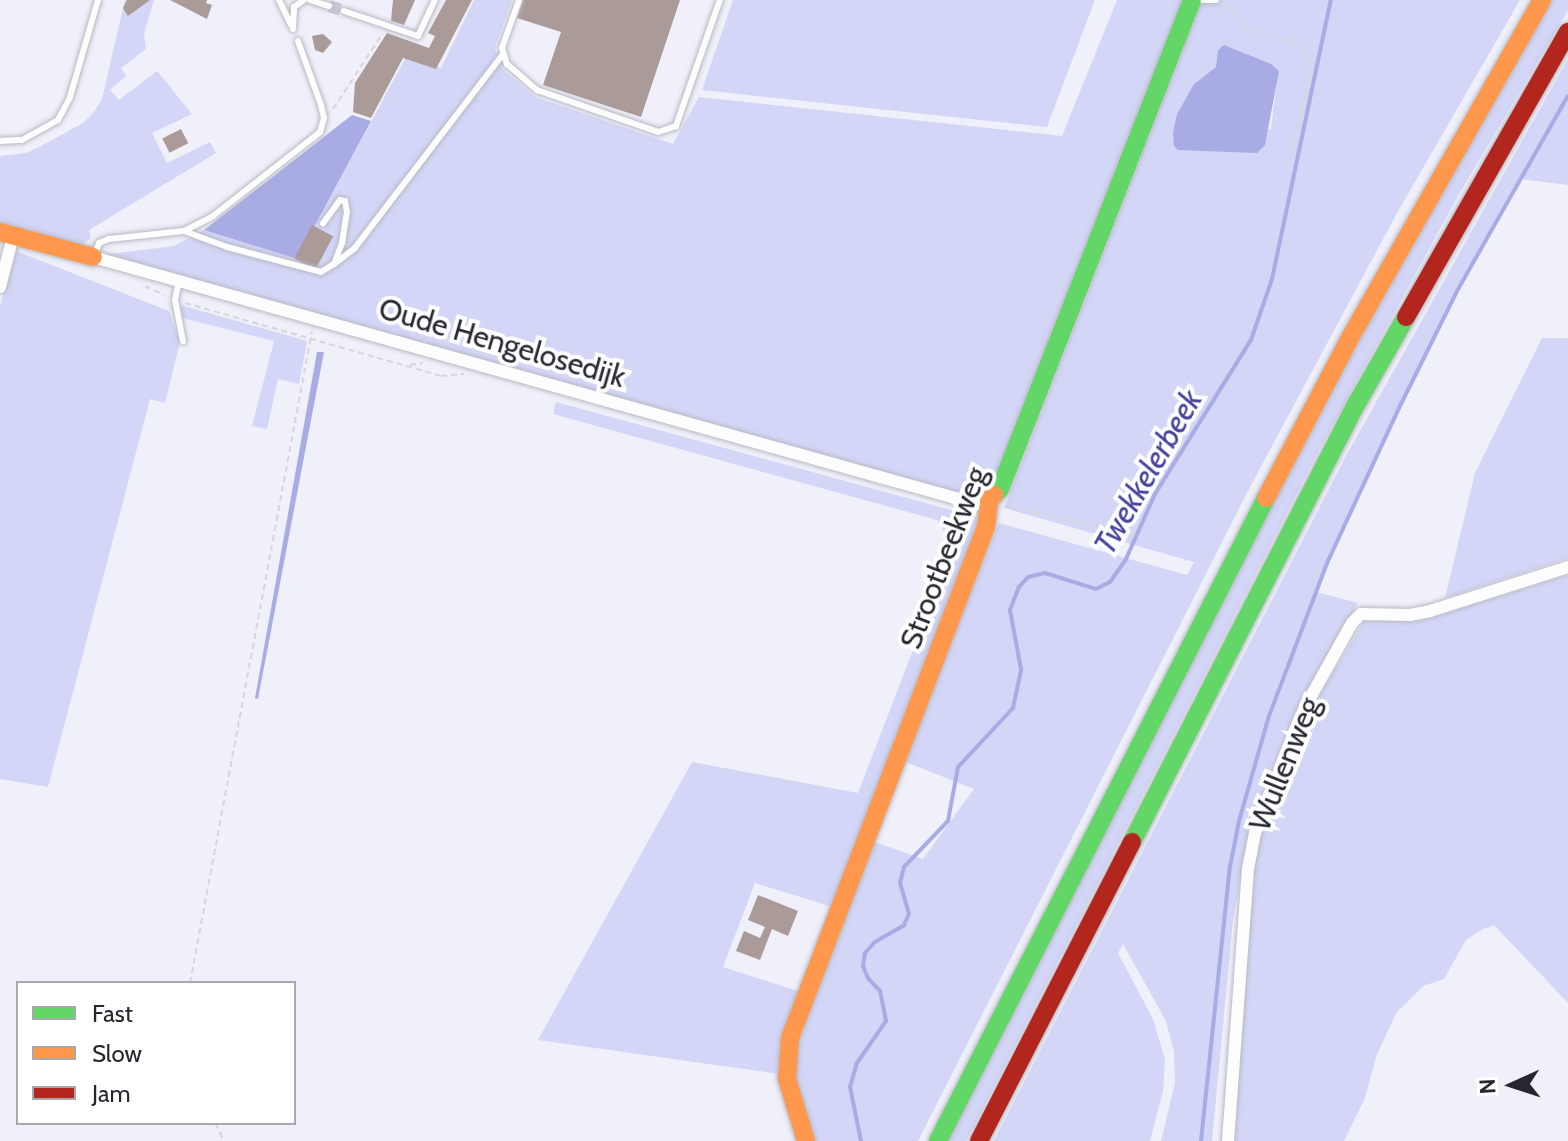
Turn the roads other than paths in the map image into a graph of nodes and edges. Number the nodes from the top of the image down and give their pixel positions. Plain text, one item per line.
1 (98, 0) edge
2 (279, 0) edge
3 (304, 0) edge
4 (310, 0) edge
5 (435, 0) edge
6 (519, 0) edge
7 (720, 0) edge
8 (1192, 0) edge
9 (1202, 0) edge
10 (1216, 0) edge
11 (1542, 0) edge
12 (329, 6) dead end
13 (344, 11) tunnel mouth
14 (1568, 32) edge
15 (298, 41) dead end
16 (503, 54) junction
17 (0, 141) edge
18 (323, 223) dead end
19 (184, 231) junction
20 (6, 234) edge
21 (93, 257) junction
22 (334, 264) junction
23 (179, 281) junction
24 (0, 287) edge
25 (183, 341) dead end
26 (989, 501) junction
27 (1568, 567) edge
28 (806, 1141) edge
29 (938, 1141) edge
30 (979, 1141) edge
31 (1228, 1141) edge

1 - 17 lane
2 - 3 lane
4 - 12 lane
5 - 13 lane
6 - 16 lane
7 - 16 lane
8 - 26 main road, Strootbeekweg
9 - 10 lane
11 - 29 main road
14 - 30 main road
15 - 19 lane
16 - 22 lane
18 - 22 lane
19 - 21 lane
19 - 22 lane
20 - 21 main road, Oude Hengelosedijk
20 - 24 street
21 - 23 street, Oude Hengelosedijk
23 - 25 lane
23 - 26 street, Oude Hengelosedijk
26 - 28 main road, Strootbeekweg
27 - 31 street, Wullenweg

